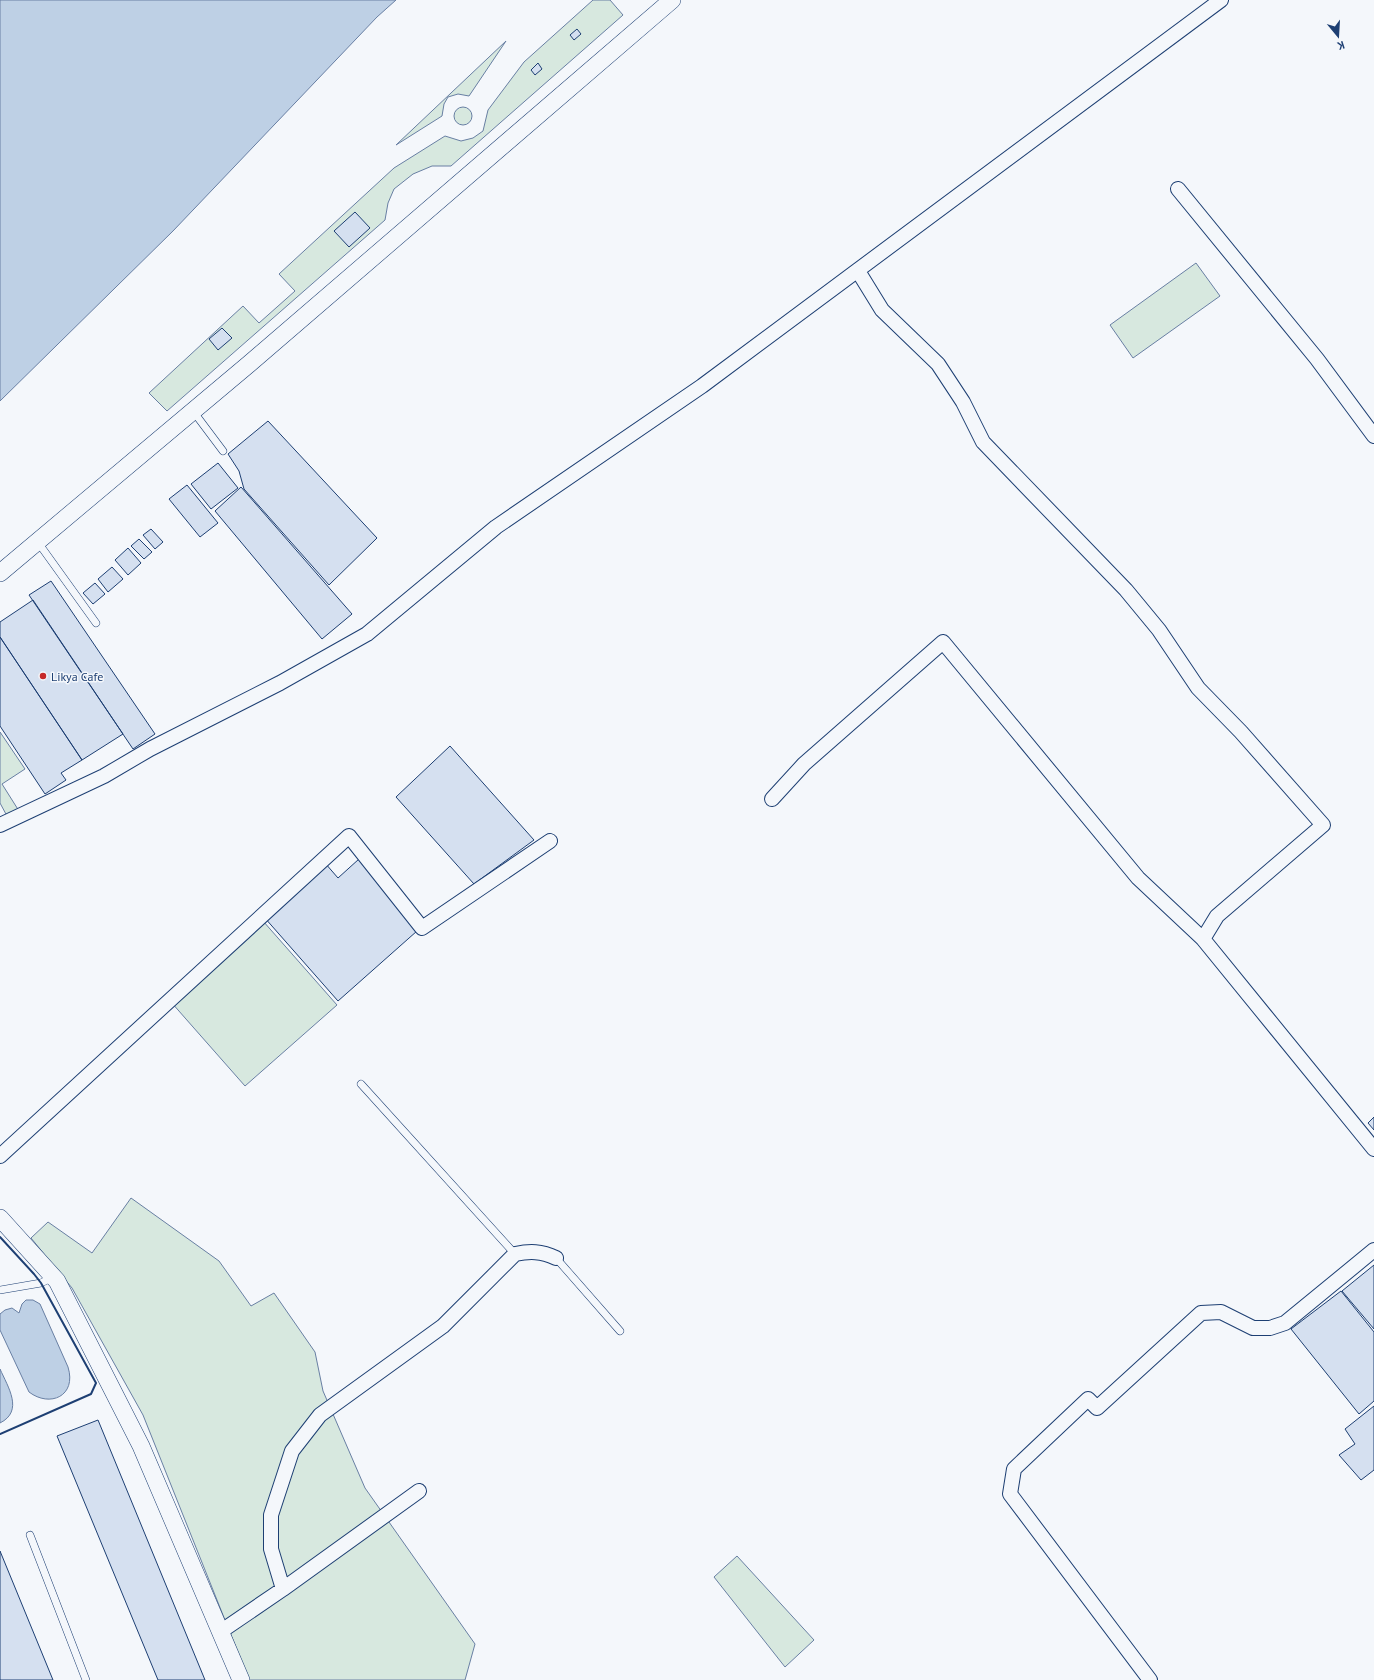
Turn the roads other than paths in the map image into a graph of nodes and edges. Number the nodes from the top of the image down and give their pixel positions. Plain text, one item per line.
1 (672, 0) edge
2 (1221, 0) edge
3 (1178, 189) dead end
4 (858, 271) junction
5 (192, 411) junction
6 (1374, 436) edge
7 (223, 451) dead end
8 (37, 542) junction
9 (0, 573) edge
10 (96, 623) dead end
11 (772, 800) dead end
12 (0, 825) edge
13 (550, 841) dead end
14 (1203, 939) junction
15 (361, 1084) dead end
16 (1374, 1149) edge
17 (0, 1156) edge
18 (0, 1218) edge
19 (1374, 1250) edge
20 (515, 1254) junction
21 (556, 1258) joint
22 (53, 1277) junction
23 (0, 1290) edge
24 (620, 1331) dead end
25 (419, 1491) dead end
26 (30, 1535) dead end
27 (283, 1589) junction
28 (220, 1632) junction
29 (86, 1680) edge
30 (241, 1680) edge
31 (1150, 1680) edge

1 - 5 street
2 - 4 street
3 - 6 street
4 - 12 street
4 - 14 street
5 - 7 lane
5 - 8 street
8 - 9 street
8 - 10 lane
11 - 14 street
13 - 17 street
14 - 16 street
15 - 20 lane
18 - 22 street
19 - 31 street
20 - 21 street
20 - 27 street
21 - 24 lane
22 - 23 lane
22 - 28 street
25 - 27 street
26 - 29 lane
27 - 28 street
28 - 30 street

